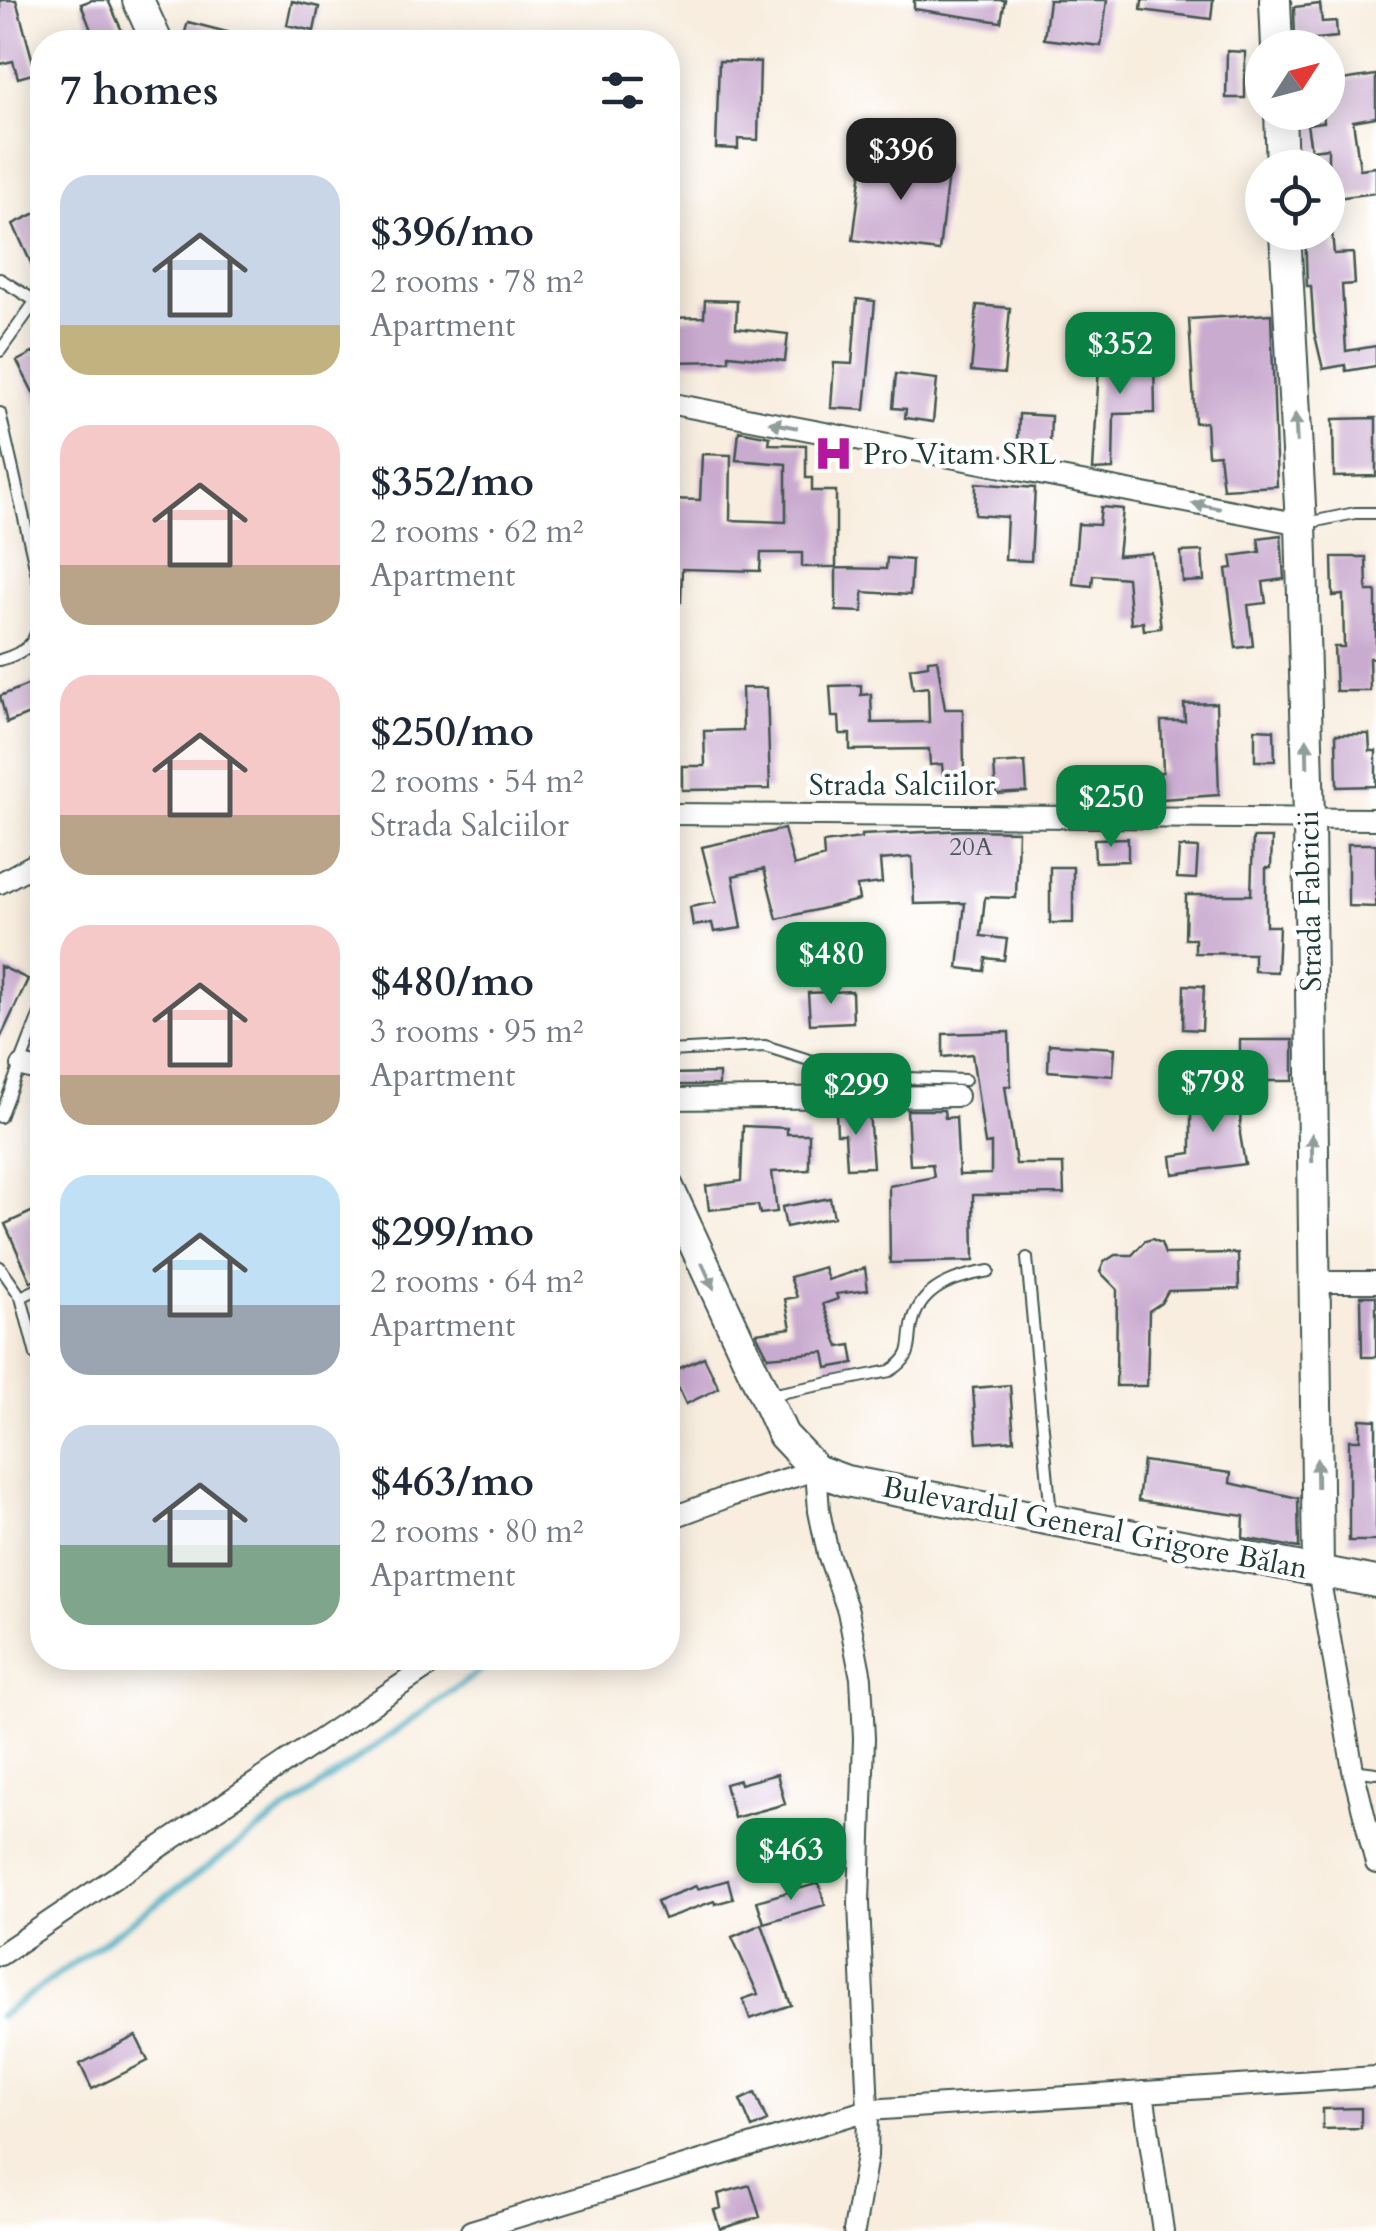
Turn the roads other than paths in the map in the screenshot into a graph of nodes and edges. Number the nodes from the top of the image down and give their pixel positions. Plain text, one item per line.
1 (138, 0) edge
2 (1274, 0) edge
3 (152, 30) edge
4 (1276, 30) edge
5 (1287, 250) edge
6 (0, 279) edge
7 (30, 298) edge
8 (30, 315) edge
9 (0, 351) edge
10 (680, 405) edge
11 (0, 413) edge
12 (1376, 512) edge
13 (1302, 524) junction
14 (30, 544) edge
15 (30, 644) edge
16 (0, 660) edge
17 (680, 814) edge
18 (1309, 818) junction
19 (1376, 820) edge
20 (30, 867) edge
21 (0, 883) edge
22 (680, 1050) edge
23 (30, 1072) edge
24 (961, 1088) joint
25 (680, 1099) edge
26 (0, 1116) edge
27 (680, 1214) edge
28 (1028, 1258) dead end
29 (0, 1267) edge
30 (989, 1271) dead end
31 (1314, 1282) junction
32 (1376, 1282) edge
33 (30, 1293) edge
34 (21, 1297) junction
35 (30, 1332) edge
36 (763, 1396) junction
37 (816, 1470) junction
38 (680, 1515) edge
39 (1052, 1520) junction
40 (1318, 1570) junction
41 (1376, 1582) edge
42 (422, 1670) edge
43 (1354, 1770) junction
44 (1376, 1772) edge
45 (1376, 1863) edge
46 (0, 1955) edge
47 (1376, 2077) edge
48 (1143, 2092) junction
49 (868, 2110) junction
50 (471, 2231) edge
51 (854, 2231) edge
52 (1164, 2231) edge

1 - 3 main road
2 - 4 main road
13 -> 5 main road, Strada Fabricii
6 - 7 lane
8 - 9 lane
13 -> 10 street
11 - 14 lane
12 - 13 lane
18 -> 13 main road, Strada Fabricii
15 - 16 lane
17 - 18 street, Strada Salciilor
18 - 19 street, Strada Salciilor
31 -> 18 main road, Strada Fabricii
20 - 21 street
22 - 24 lane
23 - 26 lane
24 - 25 street
27 -> 36 main road
28 - 39 lane
29 - 34 lane
30 - 36 lane
31 - 32 street
40 -> 31 main road, Strada Fabricii
33 - 34 lane
34 - 35 lane
36 - 37 main road
37 - 38 street
37 - 39 main road, Bulevardul General Grigore Bălan
37 - 49 street
39 - 40 main road, Bulevardul General Grigore Bălan
40 - 41 main road, Bulevardul General Grigore Bălan
40 - 43 street
42 - 46 street
43 - 44 lane
43 - 45 street
47 - 48 street
48 - 49 street
48 - 52 street
49 - 50 street
49 - 51 street

